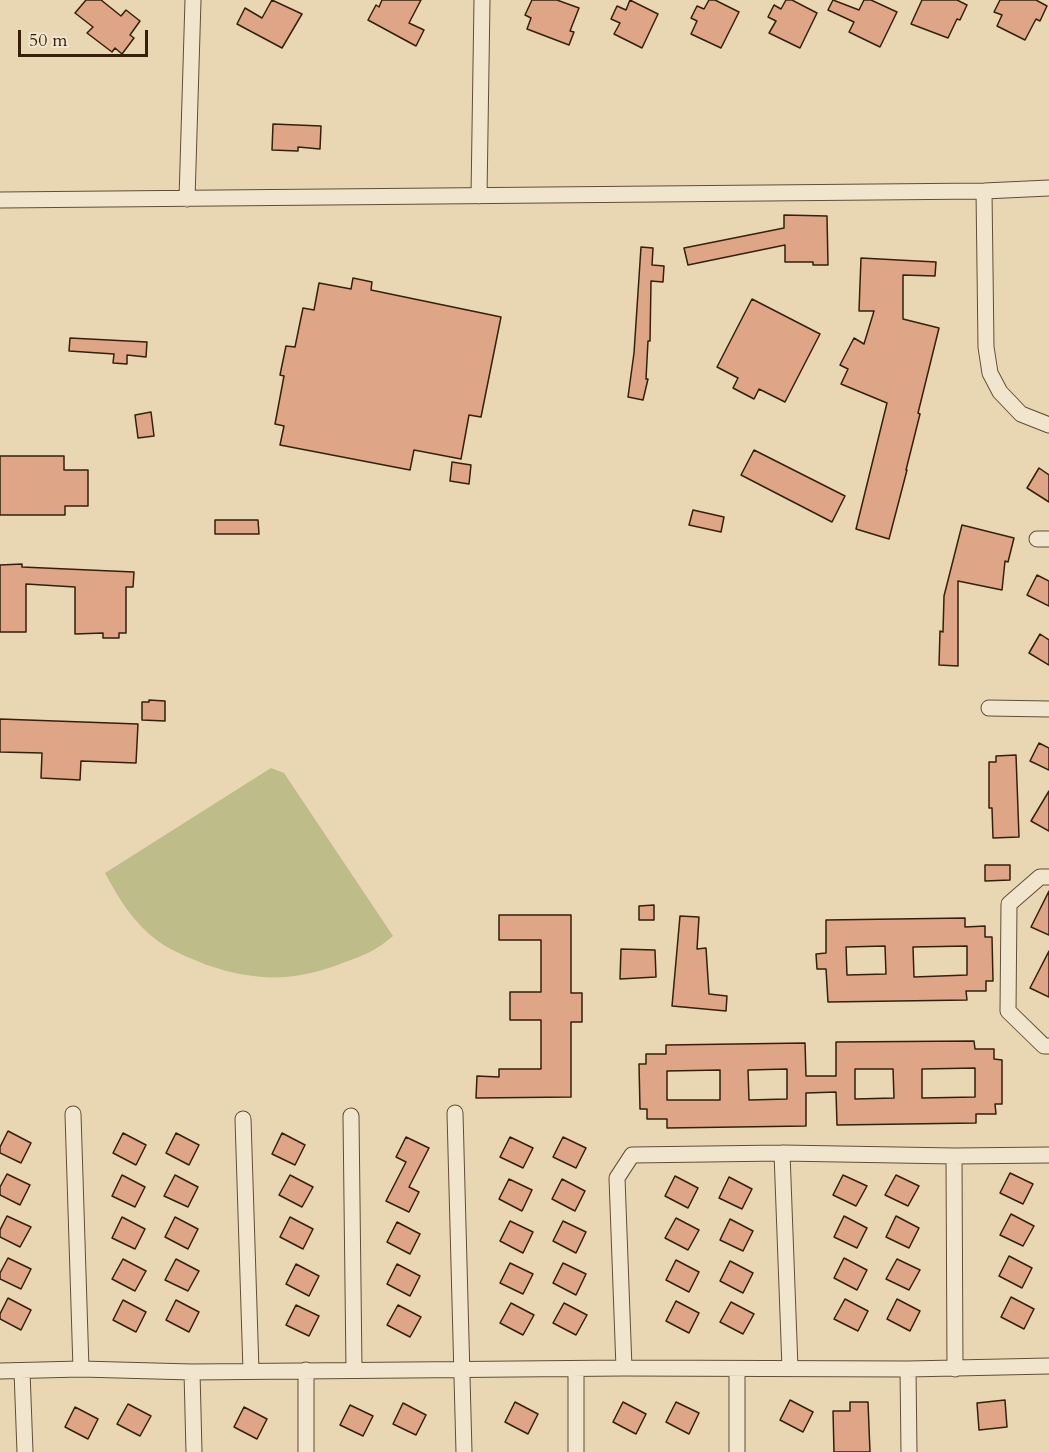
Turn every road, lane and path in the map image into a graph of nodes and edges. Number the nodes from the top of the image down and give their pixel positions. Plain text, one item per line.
1 (193, 0) edge
2 (482, 0) edge
3 (1049, 188) edge
4 (984, 191) junction
5 (479, 196) junction
6 (187, 199) junction
7 (0, 200) edge
8 (1049, 425) edge
9 (989, 708) dead end
10 (1049, 708) edge
11 (1049, 877) edge
12 (1049, 1046) edge
13 (455, 1113) dead end
14 (73, 1114) dead end
15 (351, 1116) dead end
16 (243, 1119) dead end
17 (782, 1153) junction
18 (1049, 1155) edge
19 (954, 1156) junction
20 (1049, 1366) edge
21 (462, 1368) junction
22 (624, 1368) junction
23 (790, 1368) junction
24 (81, 1369) junction
25 (576, 1369) junction
26 (955, 1369) junction
27 (354, 1370) junction
28 (737, 1370) junction
29 (908, 1370) junction
30 (0, 1371) edge
31 (22, 1371) junction
32 (251, 1371) junction
33 (306, 1371) junction
34 (192, 1372) junction
35 (25, 1452) edge
36 (194, 1452) edge
37 (306, 1452) edge
38 (464, 1452) edge
39 (576, 1452) edge
40 (737, 1452) edge
41 (909, 1452) edge

1 - 6 street
2 - 5 street
3 - 4 street
4 - 5 street
4 - 8 street
5 - 6 street
6 - 7 street
9 - 10 street
11 - 12 street
13 - 21 street
14 - 24 street
15 - 27 street
16 - 32 street
17 - 19 street
17 - 22 street
17 - 23 street
18 - 19 street
19 - 26 street
20 - 26 street
21 - 25 street
21 - 27 street
21 - 38 street
22 - 25 street
22 - 28 street
23 - 28 street
23 - 29 street
24 - 31 street
24 - 34 street
25 - 39 street
26 - 29 street
27 - 33 street
28 - 40 street
29 - 41 street
30 - 31 street
31 - 35 street
32 - 33 street
32 - 34 street
33 - 37 street
34 - 36 street

